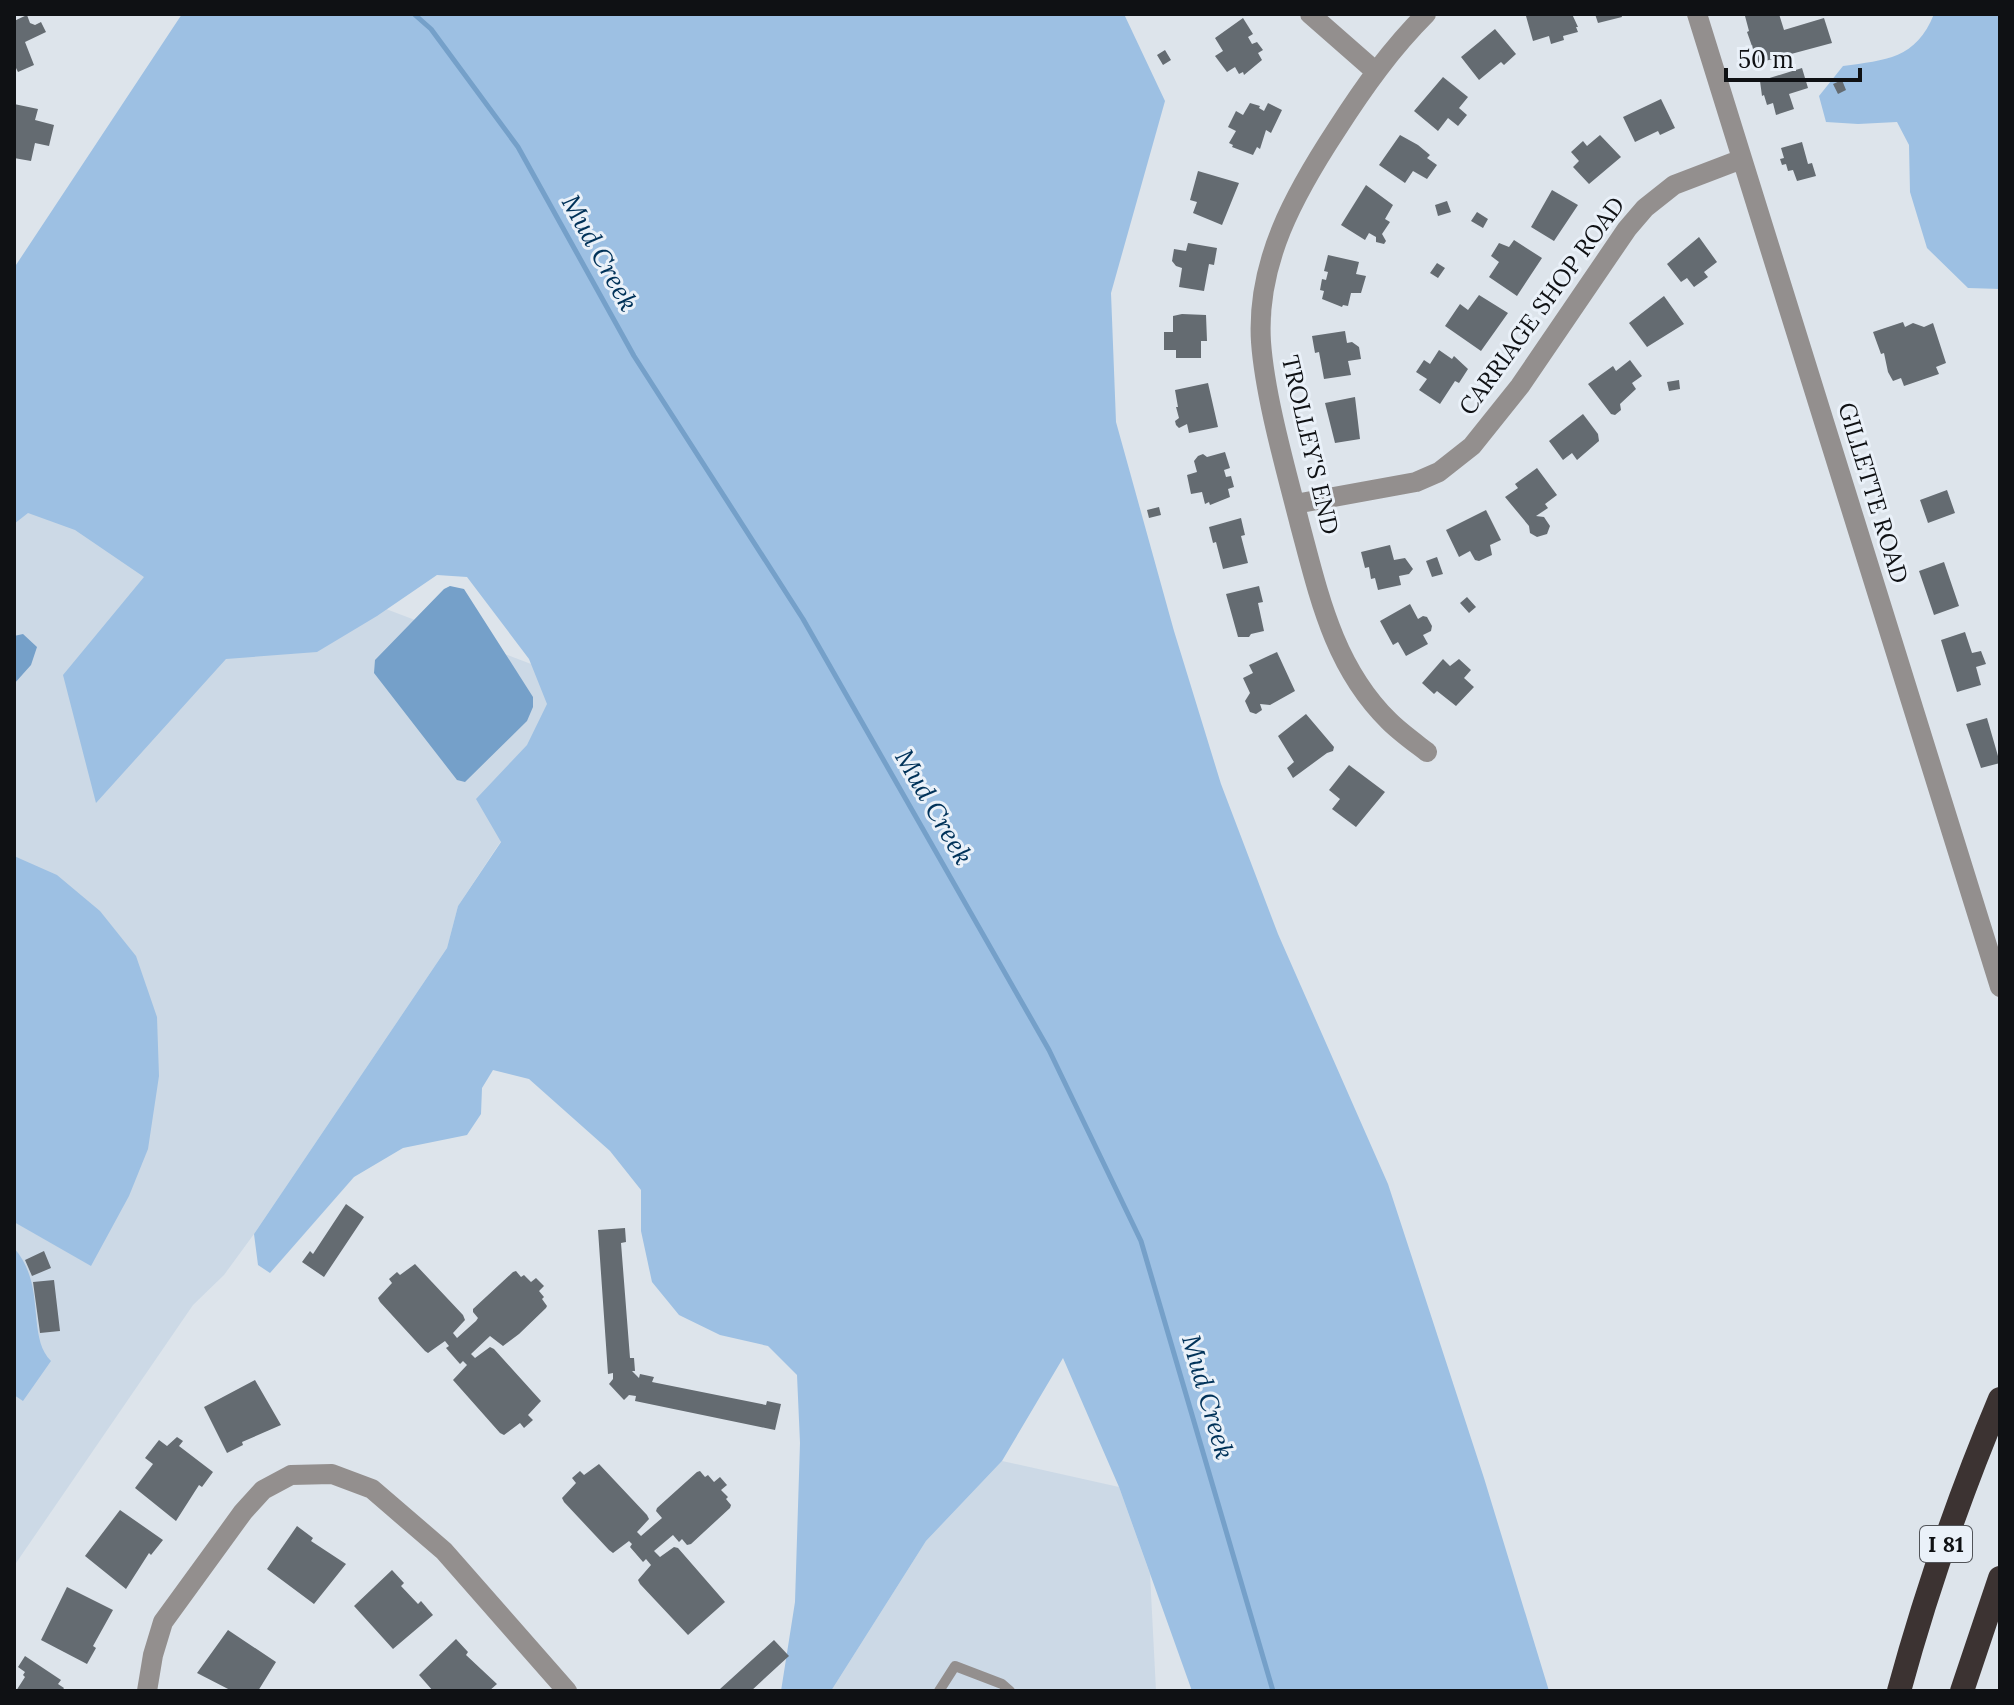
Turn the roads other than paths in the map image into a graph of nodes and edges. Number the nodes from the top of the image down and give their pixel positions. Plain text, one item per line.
1 (1310, 14) edge
2 (1426, 14) edge
3 (1697, 14) edge
4 (1375, 71) junction
5 (1742, 159) junction
6 (1295, 504) junction
7 (1427, 752) dead end
8 (2000, 987) edge
9 (2000, 1399) edge
10 (2000, 1578) edge
11 (147, 1691) edge
12 (567, 1691) edge
13 (939, 1691) edge
14 (1010, 1691) edge
15 (1899, 1691) edge
16 (1962, 1691) edge

1 - 4 street
2 - 4 street, TROLLEY'S END
3 - 5 street, GILLETTE ROAD
4 - 6 street, TROLLEY'S END
5 - 6 street, CARRIAGE SHOP ROAD
5 - 8 street, GILLETTE ROAD
6 - 7 street, TROLLEY'S END
9 - 15 highway, I 81
10 - 16 highway, I 81
11 - 12 street
13 - 14 lane

